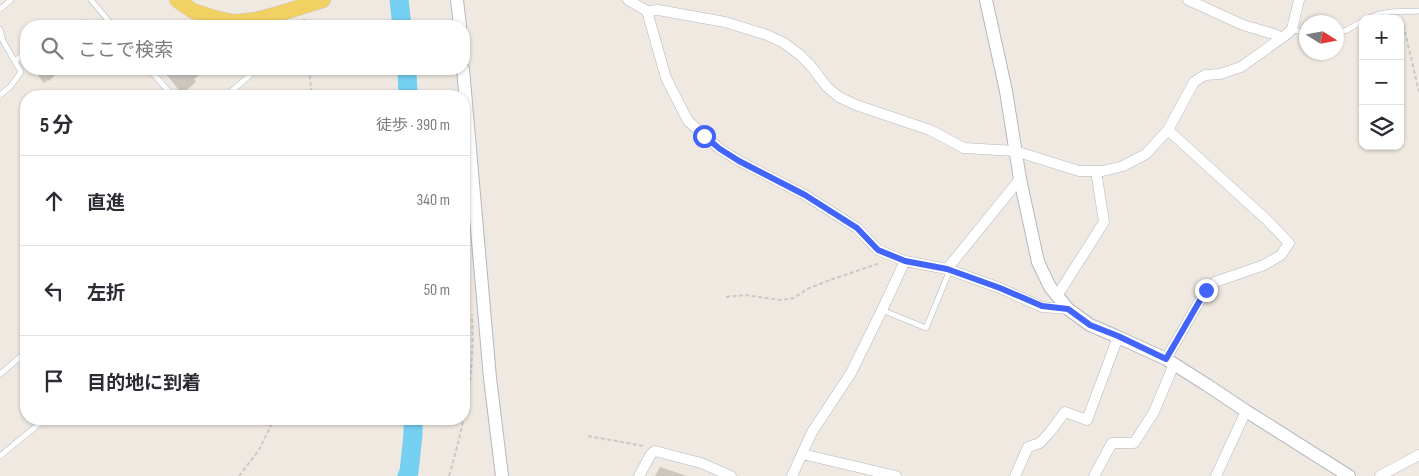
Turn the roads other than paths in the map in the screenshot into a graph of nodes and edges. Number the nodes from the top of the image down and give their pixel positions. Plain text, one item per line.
1 (11, 0) edge
2 (91, 0) edge
3 (177, 0) edge
4 (323, 0) edge
5 (458, 0) edge
6 (628, 0) edge
7 (986, 0) edge
8 (1188, 0) edge
9 (1299, 0) edge
10 (0, 9) edge
11 (647, 11) junction
12 (1419, 11) edge
13 (1376, 15) edge
14 (108, 20) edge
15 (224, 20) edge
16 (254, 20) edge
17 (279, 20) edge
18 (460, 20) edge
19 (1359, 23) edge
20 (1292, 29) junction
21 (0, 30) edge
22 (1299, 30) edge
23 (1344, 31) edge
24 (1282, 38) junction
25 (20, 57) edge
26 (15, 61) junction
27 (20, 69) edge
28 (20, 74) edge
29 (154, 75) edge
30 (251, 75) edge
31 (464, 75) edge
32 (167, 90) edge
33 (233, 90) edge
34 (465, 90) edge
35 (0, 95) edge
36 (1168, 130) junction
37 (470, 148) edge
38 (1015, 151) junction
39 (1096, 171) junction
40 (1020, 180) junction
41 (900, 259) junction
42 (949, 269) junction
43 (1057, 296) junction
44 (1068, 309) junction
45 (882, 310) junction
46 (1118, 336) junction
47 (20, 357) edge
48 (1170, 362) junction
49 (0, 374) edge
50 (1246, 412) junction
51 (38, 425) edge
52 (802, 454) junction
53 (1419, 455) edge
54 (0, 456) edge
55 (502, 476) edge
56 (639, 476) edge
57 (731, 476) edge
58 (792, 476) edge
59 (896, 476) edge
60 (1016, 476) edge
61 (1094, 476) edge
62 (1216, 476) edge
63 (1349, 476) edge
64 (1380, 476) edge

1 - 10 lane
2 - 14 lane
3 - 15 main road
4 - 17 main road
5 - 18 street
6 - 11 street
7 - 38 street
8 - 24 street
9 - 20 street
11 - 38 street
11 - 41 street
12 - 13 lane
16 - 17 main road
19 - 23 lane
20 - 22 lane
20 - 24 street
21 - 26 lane
24 - 36 street
25 - 26 lane
26 - 27 lane
28 - 35 lane
29 - 32 lane
30 - 33 lane
31 - 34 street
36 - 39 street
36 - 48 street
37 - 55 street
38 - 39 street
38 - 40 street
39 - 43 street
40 - 42 street
40 - 43 street
41 - 42 street
41 - 45 street
42 - 44 street
42 - 45 lane
43 - 44 street
44 - 46 street
45 - 52 street
46 - 48 street
46 - 60 street
47 - 49 lane
48 - 50 street
48 - 61 street
50 - 62 street
50 - 63 street
51 - 54 lane
52 - 58 street
52 - 59 street
53 - 64 street
56 - 57 street

